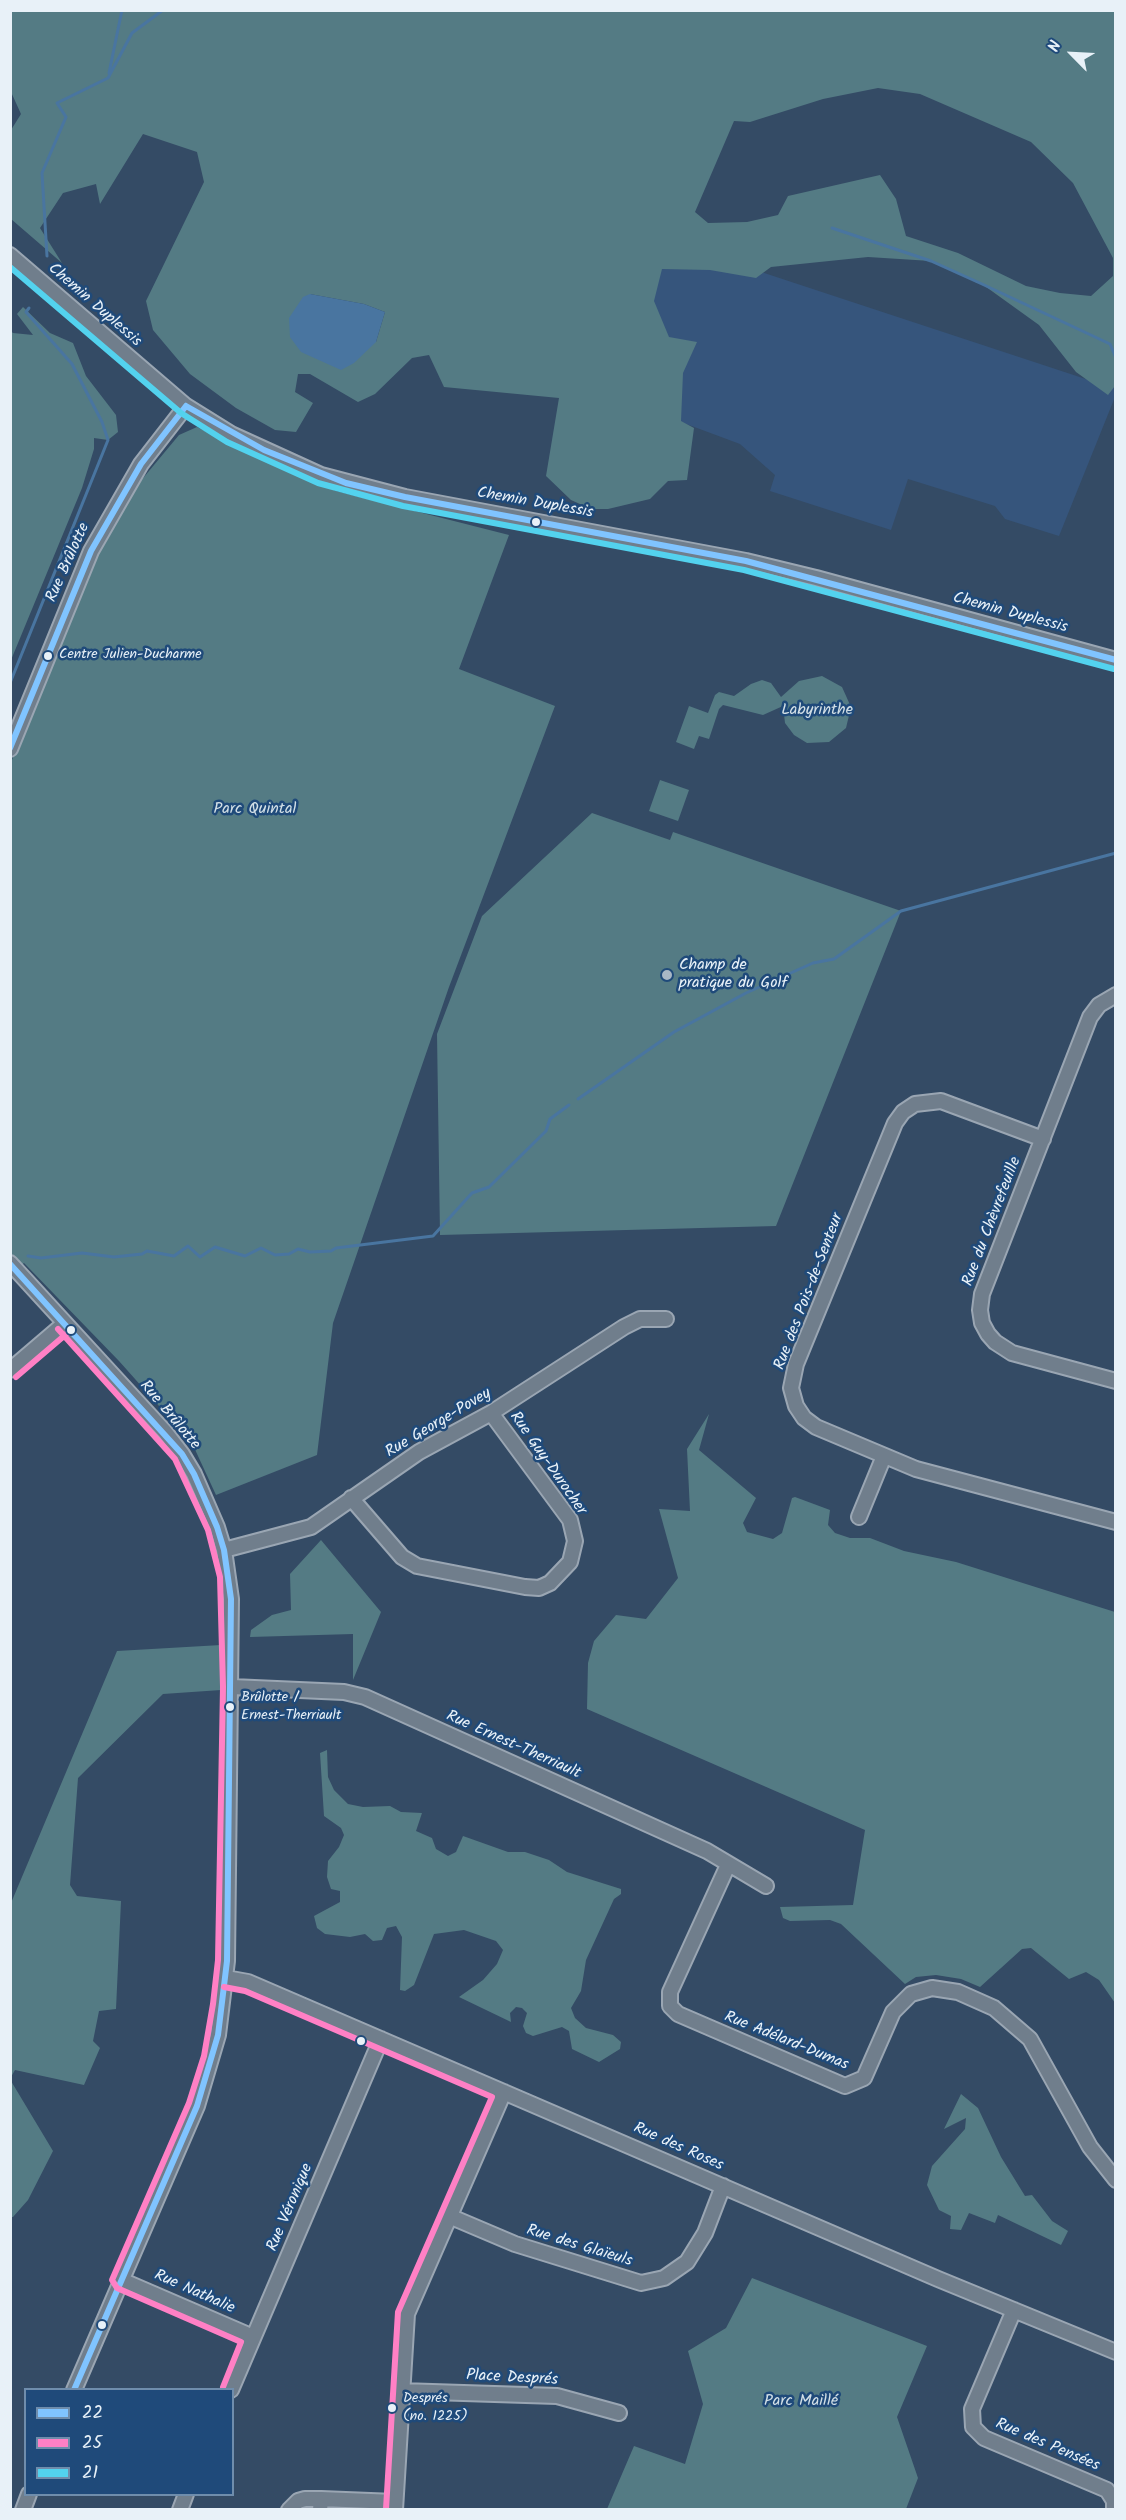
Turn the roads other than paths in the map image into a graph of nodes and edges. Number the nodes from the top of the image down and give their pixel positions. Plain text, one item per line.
1 (10, 255) edge
2 (186, 406) junction
3 (1116, 660) edge
4 (10, 749) edge
5 (1111, 997) edge
6 (1043, 1139) junction
7 (10, 1263) edge
8 (666, 1319) dead end
9 (65, 1323) junction
10 (10, 1370) edge
11 (1116, 1381) edge
12 (491, 1413) junction
13 (884, 1456) junction
14 (351, 1498) junction
15 (859, 1517) dead end
16 (1116, 1522) edge
17 (224, 1550) junction
18 (232, 1687) junction
19 (728, 1865) junction
20 (766, 1886) dead end
21 (226, 1978) junction
22 (381, 2039) junction
23 (504, 2092) junction
24 (1116, 2180) edge
25 (723, 2186) junction
26 (449, 2216) junction
27 (121, 2280) junction
28 (1014, 2310) junction
29 (253, 2337) junction
30 (1116, 2352) edge
31 (75, 2388) edge
32 (232, 2388) edge
33 (401, 2391) junction
34 (619, 2413) dead end
35 (320, 2504) edge
36 (395, 2506) edge
37 (290, 2510) edge
38 (1114, 2510) edge

1 - 2 street, Chemin Duplessis
2 - 3 street, Chemin Duplessis
2 - 4 street, Rue Brûlotte
5 - 6 street, Rue du Chèvrefeuille
6 - 11 street, Rue du Chèvrefeuille
6 - 13 street, Rue des Pois-de-Senteur
7 - 9 street, Rue Brûlotte
8 - 12 street, Rue George-Povey
9 - 10 street
9 - 17 street, Rue Brûlotte
12 - 14 street, Rue George-Povey
12 - 14 street, Rue Guy-Durocher
13 - 15 street
13 - 16 street, Rue des Pois-de-Senteur
14 - 17 street, Rue George-Povey
17 - 18 street, Rue Brûlotte
18 - 19 street, Rue Ernest-Therriault
18 - 21 street, Rue Brûlotte
19 - 20 street, Rue Ernest-Therriault
19 - 24 street, Rue Adélard-Dumas
21 - 22 street, Rue des Roses
21 - 27 street, Rue Brûlotte
22 - 23 street, Rue des Roses
22 - 29 street, Rue Véronique
23 - 25 street, Rue des Roses
23 - 26 street
25 - 26 street, Rue des Glaïeuls
25 - 28 street, Rue des Roses
26 - 33 street
27 - 29 street, Rue Nathalie
27 - 31 street, Rue Brûlotte
28 - 30 street, Rue des Roses
28 - 38 street, Rue des Pensées
29 - 32 street, Rue Véronique
33 - 34 street, Place Després
33 - 36 street
35 - 36 street
35 - 37 street

